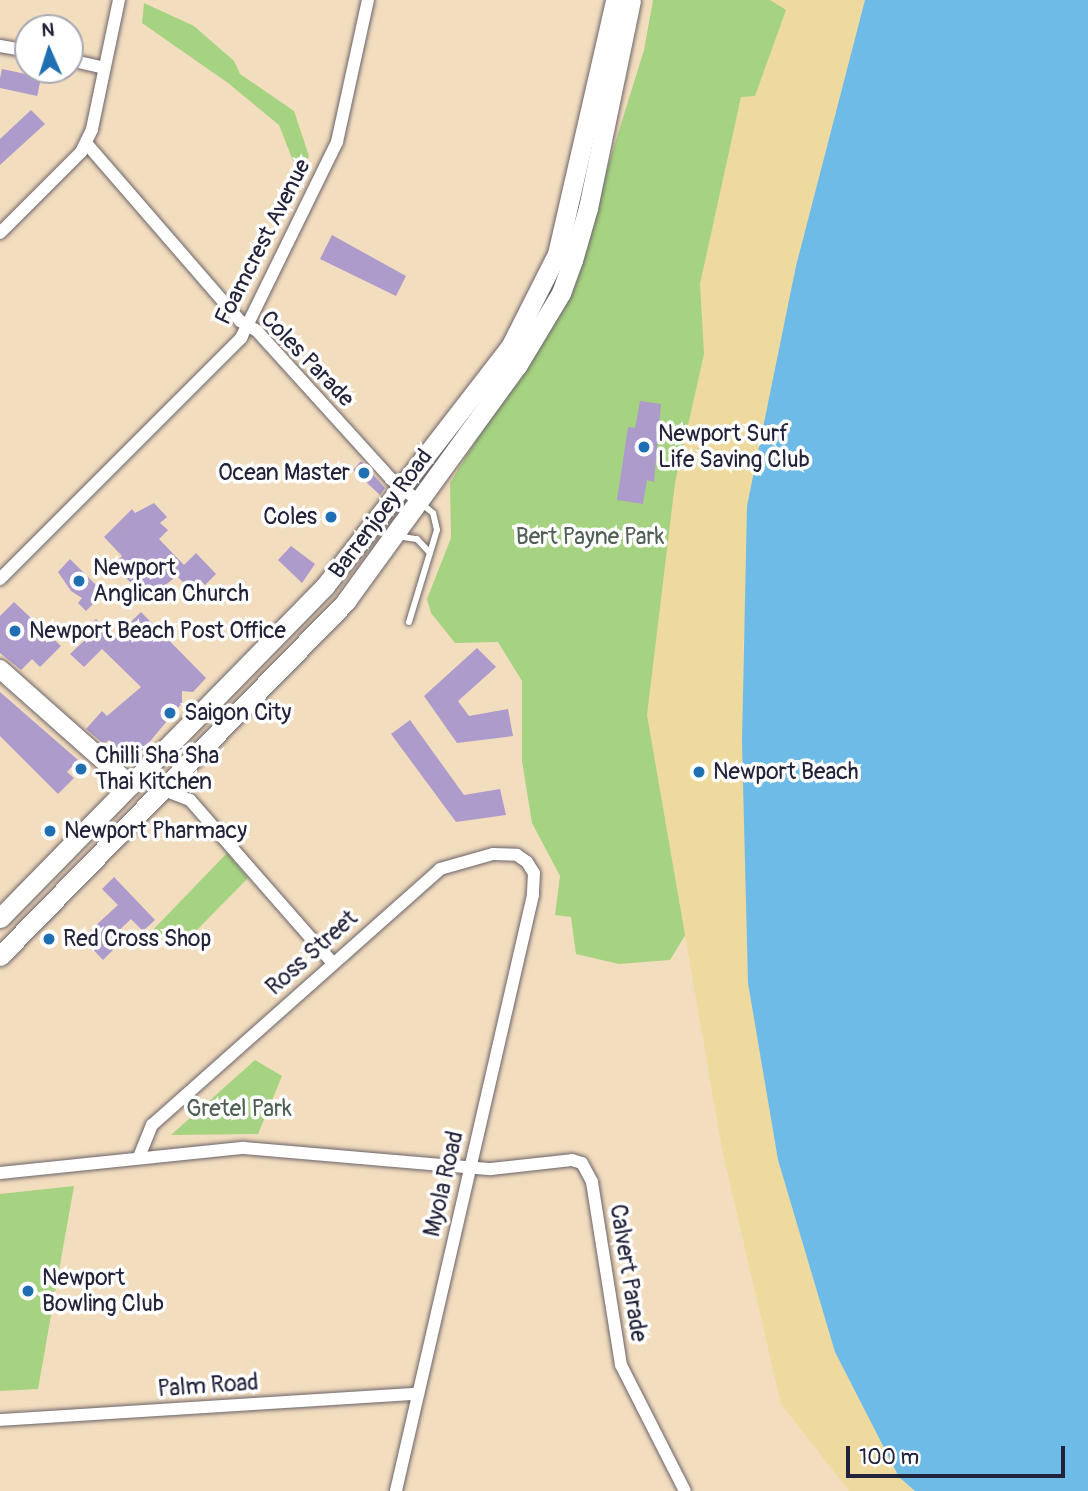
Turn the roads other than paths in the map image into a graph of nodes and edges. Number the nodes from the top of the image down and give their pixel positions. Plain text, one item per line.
1 (120, 0) edge
2 (368, 0) edge
3 (615, 0) edge
4 (631, 0) edge
5 (84, 63) edge
6 (104, 68) junction
7 (86, 143) junction
8 (0, 233) edge
9 (249, 324) junction
10 (400, 488) junction
11 (421, 503) junction
12 (396, 537) junction
13 (429, 553) junction
14 (0, 579) edge
15 (409, 621) dead end
16 (0, 669) edge
17 (132, 786) junction
18 (164, 790) junction
19 (535, 886) joint
20 (0, 918) edge
21 (0, 956) edge
22 (332, 962) junction
23 (139, 1157) junction
24 (470, 1166) junction
25 (0, 1173) edge
26 (418, 1394) junction
27 (0, 1420) edge
28 (396, 1491) edge
29 (685, 1491) edge

1 - 6 street
2 - 9 street, Foamcrest Avenue
3 - 10 main road, Barrenjoey Road
4 - 11 main road, Barrenjoey Road
5 - 6 street
6 - 7 street
7 - 8 street
7 - 9 street, Coles Parade
9 - 10 street, Coles Parade
9 - 14 street, Foamcrest Avenue
10 - 11 street, Coles Parade
10 - 17 main road, Barrenjoey Road
11 - 12 main road, Barrenjoey Road
11 - 13 lane
12 - 13 lane
12 - 18 main road, Barrenjoey Road
13 - 15 lane
16 - 17 street
17 - 20 main road, Barrenjoey Road
18 - 21 main road, Barrenjoey Road
18 - 22 street
19 - 22 street, Ross Street
19 - 24 street, Myola Road
22 - 23 street, Ross Street
23 - 24 street
23 - 25 street
24 - 26 street, Myola Road
24 - 29 street, Calvert Parade
26 - 27 street, Palm Road
26 - 28 street, Myola Road

